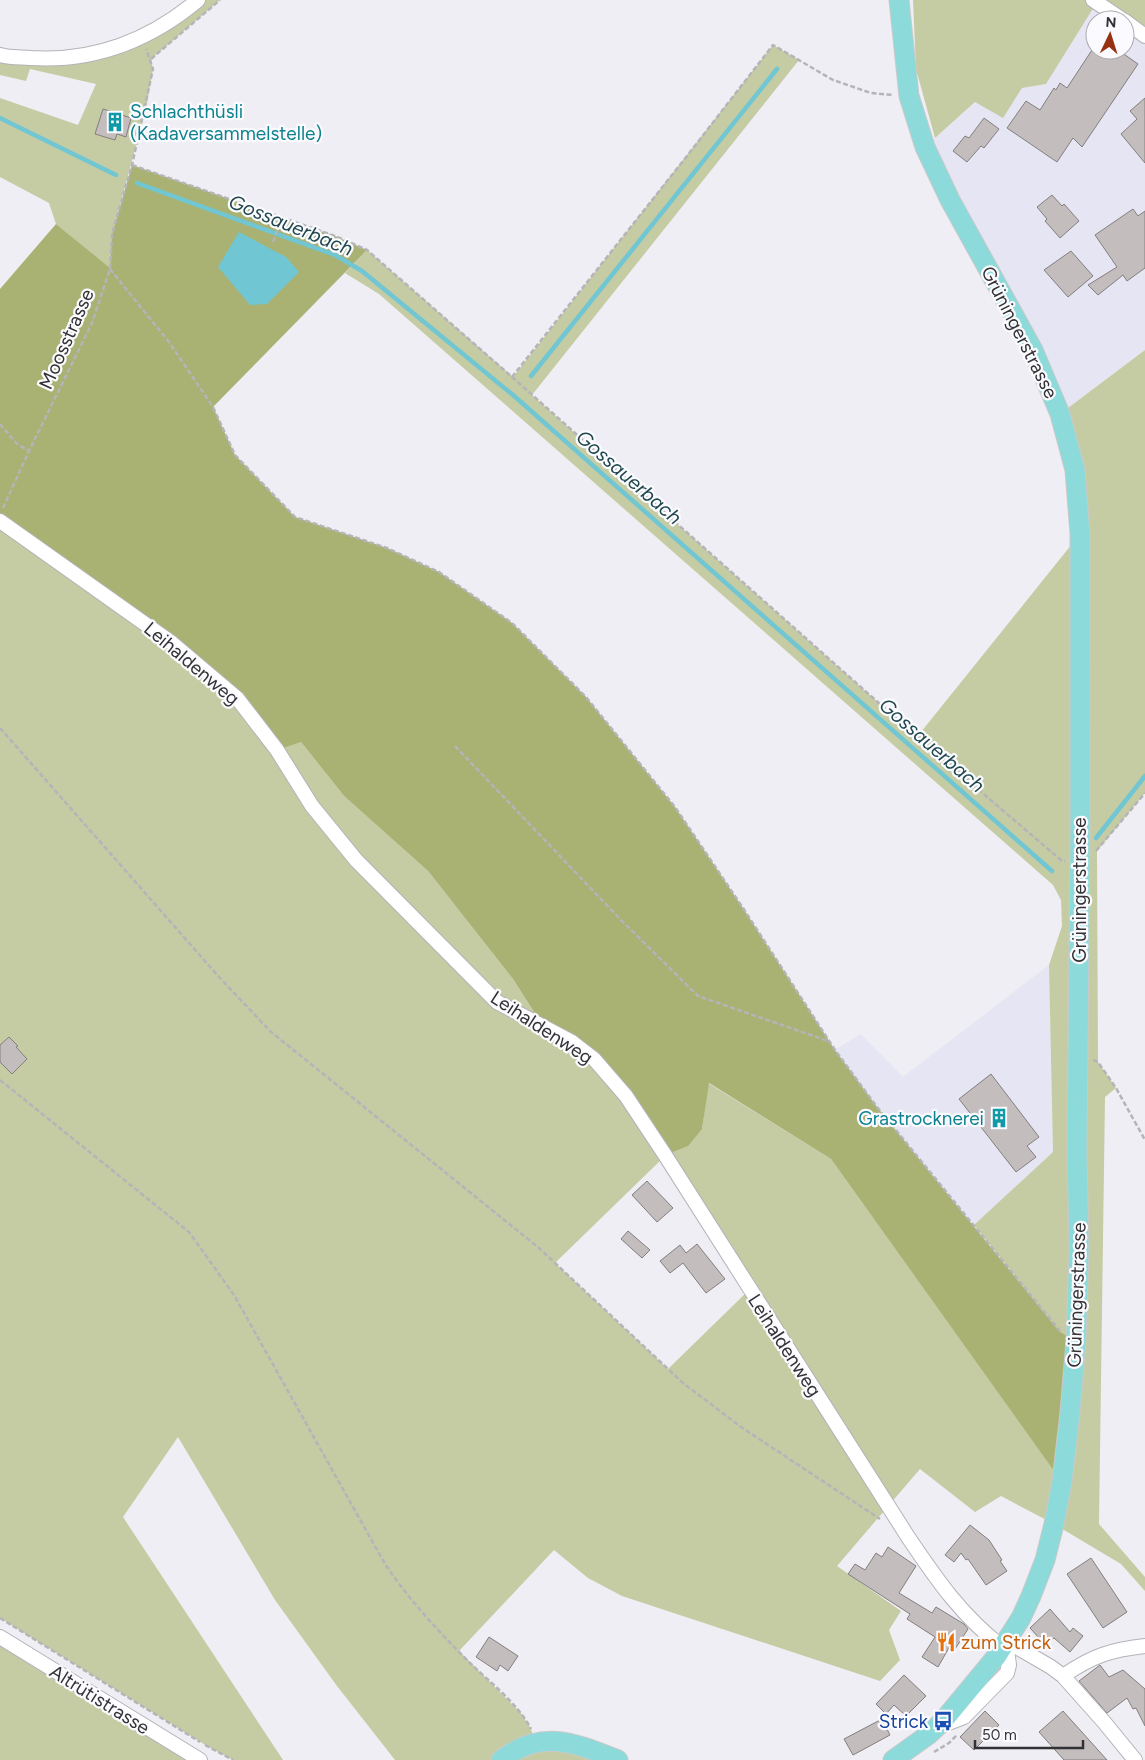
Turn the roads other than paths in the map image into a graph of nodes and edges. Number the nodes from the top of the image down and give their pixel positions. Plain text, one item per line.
1 (198, 0) edge
2 (899, 0) edge
3 (1093, 0) edge
4 (1108, 10) edge
5 (0, 55) edge
6 (0, 521) edge
7 (0, 1637) edge
8 (1004, 1644) junction
9 (1145, 1646) edge
10 (1063, 1676) junction
11 (200, 1760) edge
12 (501, 1760) edge
13 (618, 1760) edge
14 (893, 1760) edge
15 (1135, 1760) edge

1 - 5 street
2 - 8 main road, Grüningerstrasse
3 - 4 street
6 - 8 street, Leihaldenweg
7 - 11 street, Altrütistrasse
8 - 10 street, Leihaldenweg
8 - 14 main road, Grüningerstrasse
9 - 10 street
10 - 15 street, Leihaldenweg
12 - 13 main road

